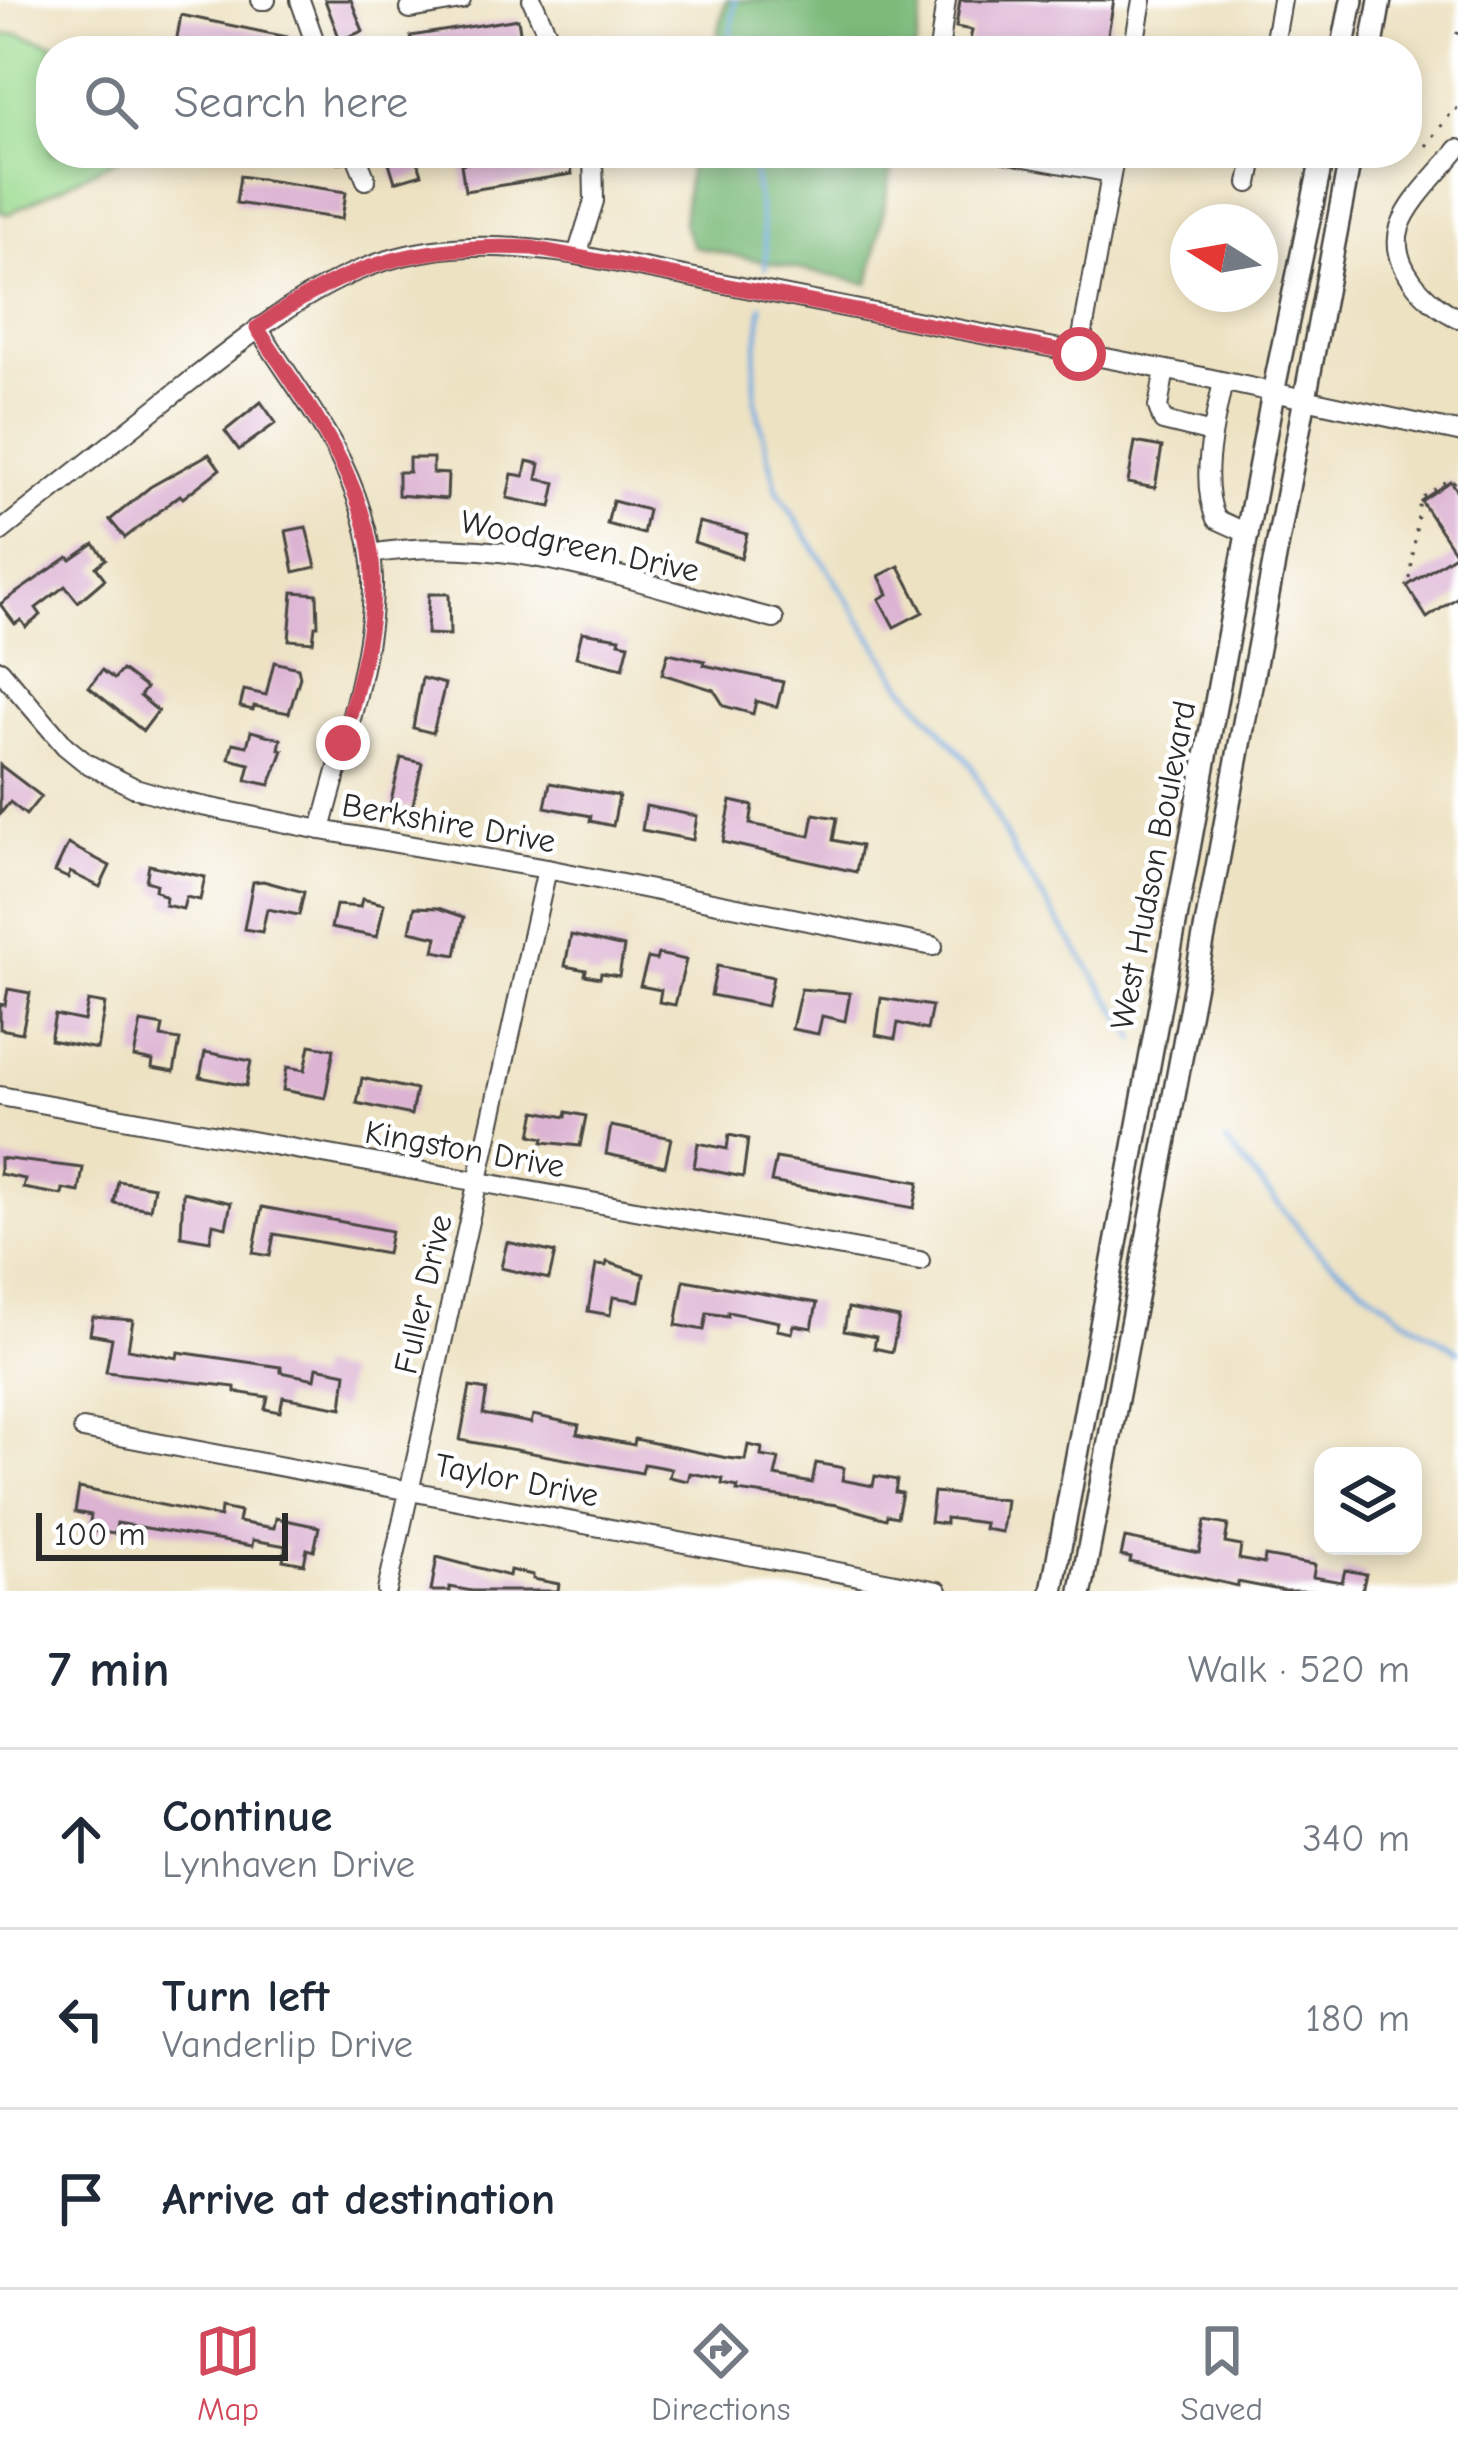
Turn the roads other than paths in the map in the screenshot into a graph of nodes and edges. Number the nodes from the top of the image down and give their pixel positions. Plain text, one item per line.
1 (300, 0) edge
2 (461, 0) edge
3 (532, 0) edge
4 (946, 0) edge
5 (1142, 0) edge
6 (1282, 0) edge
7 (1352, 0) edge
8 (1380, 0) edge
9 (410, 9) dead end
10 (313, 36) edge
11 (548, 36) edge
12 (941, 36) edge
13 (1136, 36) edge
14 (1276, 36) edge
15 (1345, 36) edge
16 (1374, 36) edge
17 (1458, 149) edge
18 (361, 168) edge
19 (593, 168) edge
20 (1112, 168) edge
21 (1252, 168) edge
22 (1320, 168) edge
23 (1348, 168) edge
24 (366, 181) dead end
25 (1250, 183) dead end
26 (577, 255) junction
27 (1458, 318) edge
28 (257, 328) junction
29 (1079, 354) junction
30 (1165, 370) junction
31 (1223, 382) junction
32 (1274, 392) junction
33 (1303, 400) junction
34 (1458, 432) edge
35 (1212, 433) junction
36 (0, 532) edge
37 (1249, 534) junction
38 (371, 554) junction
39 (774, 620) dead end
40 (0, 670) edge
41 (321, 830) junction
42 (547, 869) junction
43 (933, 946) dead end
44 (0, 1096) edge
45 (478, 1181) junction
46 (920, 1261) dead end
47 (83, 1429) dead end
48 (409, 1489) junction
49 (387, 1591) edge
50 (938, 1591) edge
51 (1052, 1591) edge
52 (1082, 1591) edge

1 - 10 street
2 - 9 street
3 - 11 street
4 - 12 street
5 - 13 street
6 - 14 street
7 - 15 main road
8 - 16 main road
17 - 27 street
18 - 24 street
19 - 26 street
20 - 29 street
21 - 25 street
22 - 32 main road, West Hudson Boulevard
23 - 33 main road, West Hudson Boulevard
26 - 28 street
26 - 29 street
28 - 36 street
28 - 38 street
29 - 30 street
30 - 31 street
30 - 35 street
31 - 32 street
31 - 35 street
32 - 33 street
32 - 37 main road, West Hudson Boulevard
33 - 34 street
33 - 52 main road, West Hudson Boulevard
35 - 37 street
37 - 51 main road, West Hudson Boulevard
38 - 39 street, Woodgreen Drive
38 - 41 street
40 - 41 street, Berkshire Drive
41 - 42 street, Berkshire Drive
42 - 43 street, Berkshire Drive
42 - 45 street, Fuller Drive
44 - 45 street, Kingston Drive
45 - 46 street, Kingston Drive
45 - 48 street, Fuller Drive
47 - 48 street, Taylor Drive
48 - 49 street, Fuller Drive
48 - 50 street, Taylor Drive

